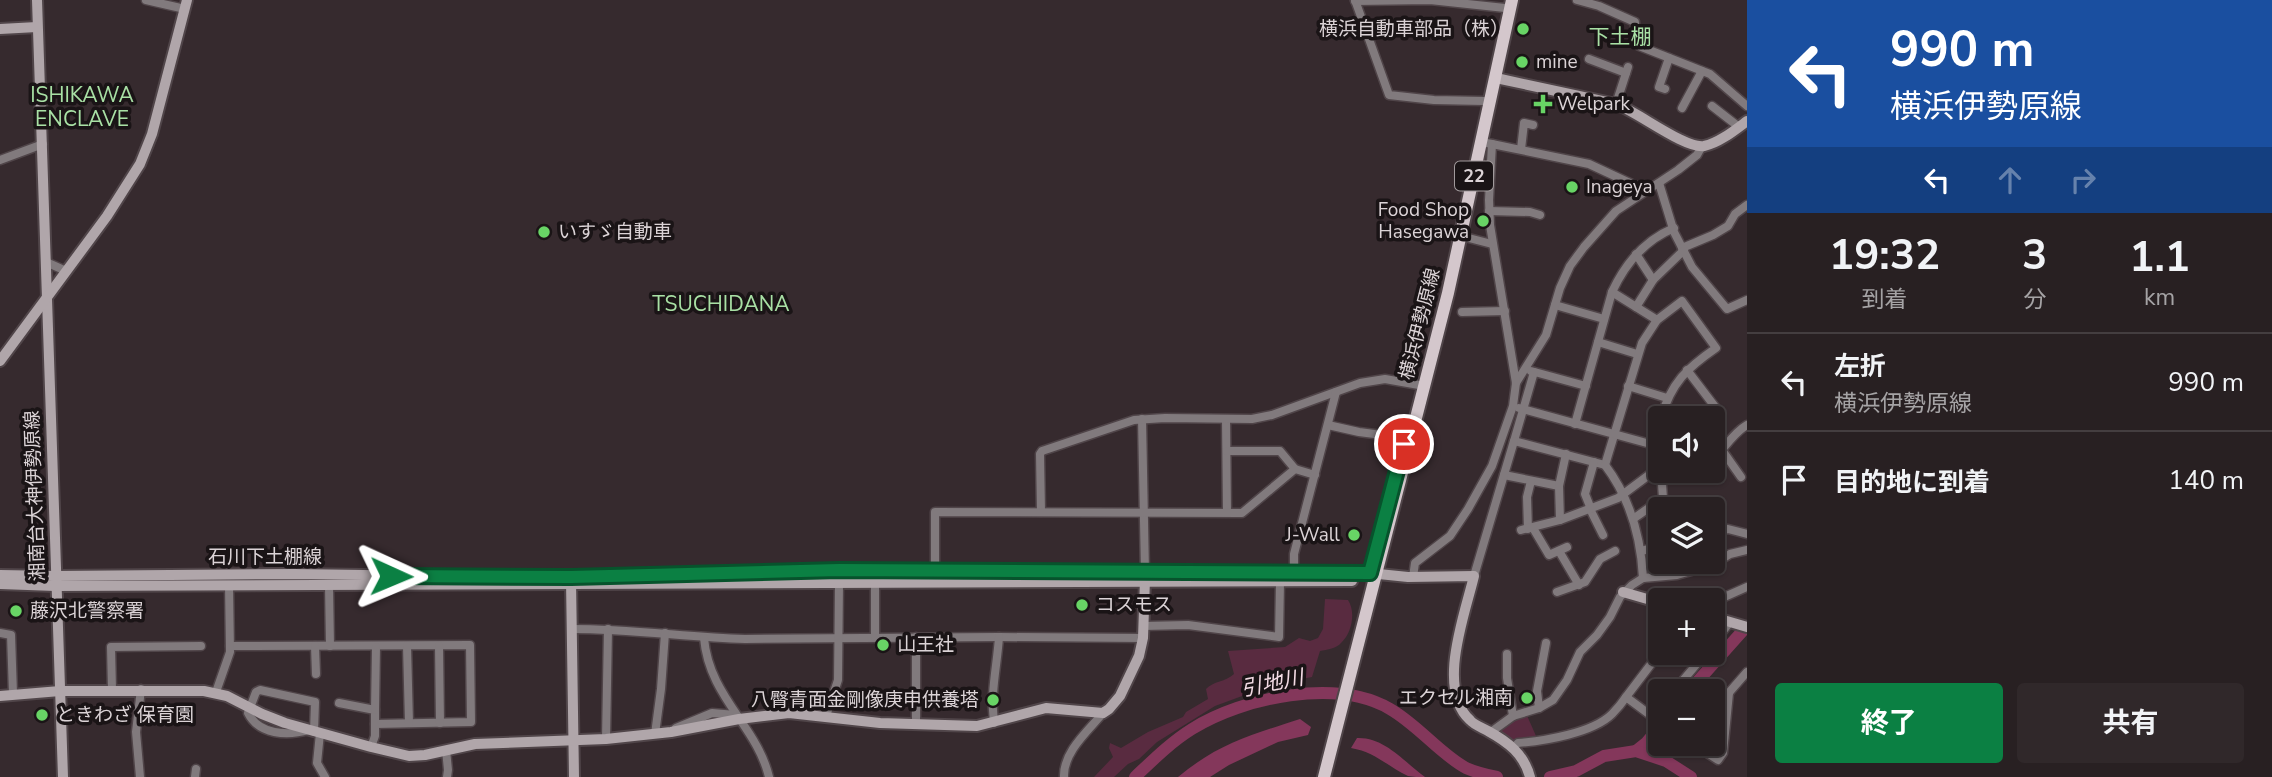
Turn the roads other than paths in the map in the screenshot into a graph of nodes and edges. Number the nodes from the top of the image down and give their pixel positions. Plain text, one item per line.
1 (37, 0) edge
2 (146, 0) edge
3 (1355, 0) edge
4 (1577, 0) edge
5 (1508, 3) edge
6 (186, 4) edge
7 (37, 27) junction
8 (0, 29) edge
9 (1670, 58) junction
10 (1589, 59) dead end
11 (1702, 71) junction
12 (1496, 78) junction
13 (1659, 87) dead end
14 (1485, 102) junction
15 (1616, 104) junction
16 (1712, 106) dead end
17 (1747, 106) edge
18 (1682, 108) dead end
19 (1525, 123) dead end
20 (1743, 124) edge
21 (1487, 143) junction
22 (43, 145) junction
23 (1702, 146) junction
24 (1521, 149) junction
25 (0, 160) edge
26 (1658, 183) junction
27 (1647, 191) junction
28 (1747, 205) edge
29 (1489, 211) junction
30 (1540, 215) dead end
31 (1674, 228) junction
32 (1461, 236) junction
33 (1492, 243) junction
34 (1683, 249) junction
35 (1636, 254) junction
36 (46, 262) junction
37 (66, 271) junction
38 (1653, 280) junction
39 (1612, 292) junction
40 (48, 298) junction
41 (1747, 300) edge
42 (1555, 305) junction
43 (1636, 307) junction
44 (1505, 311) junction
45 (1462, 313) dead end
46 (1604, 319) junction
47 (1657, 320) junction
48 (1598, 342) junction
49 (1637, 354) junction
50 (0, 361) edge
51 (1525, 369) junction
52 (1687, 370) junction
53 (1534, 372) junction
54 (1516, 383) junction
55 (1419, 384) junction
56 (1586, 386) junction
57 (1628, 386) junction
58 (1336, 392) junction
59 (1667, 398) junction
60 (1513, 406) junction
61 (1665, 406) edge
62 (1714, 406) edge
63 (1523, 410) junction
64 (1142, 419) junction
65 (1226, 420) junction
66 (1575, 424) junction
67 (1328, 425) junction
68 (1747, 425) edge
69 (1614, 434) junction
70 (1405, 438) junction
71 (1514, 441) junction
72 (1648, 444) edge
73 (1725, 446) edge
74 (1227, 451) junction
75 (1566, 454) junction
76 (1725, 454) edge
77 (1594, 461) junction
78 (1605, 465) junction
79 (1295, 469) junction
80 (1504, 474) junction
81 (1315, 475) junction
82 (1648, 477) edge
83 (1741, 477) edge
84 (1531, 481) junction
85 (1662, 483) edge
86 (1559, 486) junction
87 (1622, 495) junction
88 (1590, 509) junction
89 (1041, 512) junction
90 (1143, 512) junction
91 (1227, 512) junction
92 (1633, 519) junction
93 (1560, 520) junction
94 (1527, 529) junction
95 (1725, 530) edge
96 (1747, 534) edge
97 (1603, 535) dead end
98 (1648, 549) edge
99 (1747, 550) edge
100 (1615, 551) dead end
101 (1641, 551) junction
102 (839, 570) junction
103 (935, 571) junction
104 (1294, 574) junction
105 (0, 575) edge
106 (1474, 576) junction
107 (1145, 577) junction
108 (1376, 577) junction
109 (1413, 577) junction
110 (1643, 578) junction
111 (55, 581) junction
112 (571, 581) junction
113 (875, 582) junction
114 (1280, 582) junction
115 (839, 583) junction
116 (0, 584) edge
117 (229, 585) junction
118 (329, 585) junction
119 (1579, 585) junction
120 (1747, 587) edge
121 (1557, 592) dead end
122 (1623, 592) junction
123 (1725, 597) edge
124 (1648, 599) edge
125 (572, 629) junction
126 (608, 629) junction
127 (1143, 632) junction
128 (0, 633) edge
129 (665, 634) junction
130 (999, 636) junction
131 (839, 637) junction
132 (875, 637) junction
133 (916, 637) junction
134 (704, 638) junction
135 (1546, 643) dead end
136 (201, 646) dead end
137 (230, 646) junction
138 (315, 646) junction
139 (330, 646) junction
140 (376, 646) junction
141 (407, 646) junction
142 (439, 646) junction
143 (1507, 654) dead end
144 (1651, 665) edge
145 (1696, 665) edge
146 (1747, 672) edge
147 (316, 674) dead end
148 (1684, 679) edge
149 (141, 689) junction
150 (112, 690) junction
151 (60, 691) junction
152 (216, 692) junction
153 (1730, 693) junction
154 (13, 694) junction
155 (0, 696) edge
156 (1626, 697) junction
157 (1725, 698) edge
158 (340, 703) dead end
159 (249, 708) junction
160 (1339, 708) junction
161 (1539, 708) junction
162 (375, 710) junction
163 (1103, 713) junction
164 (1648, 714) edge
165 (826, 716) junction
166 (1513, 716) junction
167 (737, 717) junction
168 (409, 723) junction
169 (440, 723) junction
170 (994, 723) junction
171 (375, 724) junction
172 (916, 724) junction
173 (314, 732) junction
174 (1491, 732) junction
175 (659, 733) junction
176 (1725, 736) edge
177 (606, 739) junction
178 (573, 740) junction
179 (371, 747) junction
180 (1514, 747) junction
181 (446, 750) junction
182 (1529, 773) edge
183 (63, 777) edge
184 (140, 777) edge
185 (325, 777) edge
186 (447, 777) edge
187 (574, 777) edge
188 (769, 777) edge
189 (1064, 777) edge
190 (1319, 777) edge
191 (1324, 777) edge

1 - 7 street, 湘南台大神伊勢原線
2 - 6 street
3 - 5 street
3 - 14 street
4 - 9 street
5 - 12 main road, 横浜伊勢原線 / 22
5 - 14 main road, 横浜伊勢原線 / 22
6 - 37 street
7 - 8 street
7 - 22 street, 湘南台大神伊勢原線
9 - 11 street
9 - 13 street
10 - 15 street
11 - 17 street
11 - 18 street
12 - 15 street
12 - 21 main road, 横浜伊勢原線 / 22
14 - 55 main road, 横浜伊勢原線 / 22
15 - 23 street
16 - 20 street
19 - 24 street
20 - 23 street
21 - 24 street
21 - 29 street
21 - 32 main road, 横浜伊勢原線 / 22
22 - 25 street
22 - 36 street, 湘南台大神伊勢原線
23 - 26 street
24 - 27 street
26 - 27 street
26 - 31 street
27 - 42 street
28 - 34 street
29 - 30 street
29 - 33 street
31 - 34 street
31 - 35 street
32 - 33 street
32 - 108 main road, 横浜伊勢原線 / 22
33 - 44 street
34 - 38 street
34 - 41 street
35 - 38 street
35 - 39 street
36 - 37 street
36 - 40 street, 湘南台大神伊勢原線
37 - 40 street
38 - 43 street
39 - 43 street
39 - 46 street
40 - 50 street
40 - 111 street, 湘南台大神伊勢原線
42 - 46 street
42 - 51 street
43 - 47 street
44 - 45 street
44 - 54 street
46 - 48 street
47 - 49 street
47 - 52 street
48 - 49 street
48 - 56 street
49 - 57 street
51 - 53 street
51 - 54 street
52 - 59 street
52 - 62 street
53 - 56 street
53 - 63 street
54 - 60 street
55 - 58 street
55 - 70 main road, 横浜伊勢原線 / 22
56 - 66 street
57 - 59 street
57 - 69 street
58 - 65 street
58 - 67 street
59 - 61 street
60 - 63 street
60 - 109 street
63 - 66 street
63 - 71 street
64 - 65 street
64 - 89 street
64 - 90 street
65 - 74 street
66 - 69 street
67 - 70 street
67 - 81 street
68 - 73 street
69 - 72 street
69 - 78 street
70 - 108 main road, 横浜伊勢原線 / 22
71 - 75 street
71 - 80 street
74 - 79 street
74 - 91 street
75 - 77 street
75 - 86 street
76 - 83 street
77 - 78 street
77 - 88 street
78 - 87 street
79 - 81 street
79 - 91 street
80 - 84 street
80 - 106 street
81 - 104 street
82 - 87 street
84 - 86 street
84 - 94 street
85 - 92 street
86 - 93 street
87 - 88 street
87 - 92 street
88 - 93 street
88 - 97 street
89 - 90 street
89 - 103 street
90 - 91 street
90 - 107 street
92 - 101 street
93 - 94 street
94 - 119 street
95 - 96 street
98 - 101 street
99 - 110 street
100 - 119 street
101 - 110 street
102 - 103 street, 石川下土棚線
102 - 112 street, 石川下土棚線
102 - 115 street
103 - 107 street, 石川下土棚線
104 - 107 street, 石川下土棚線
104 - 108 street, 石川下土棚線
105 - 111 street, 石川下土棚線
106 - 109 street
106 - 174 street
107 - 113 street, 石川下土棚線
107 - 114 street, 石川下土棚線
107 - 127 street
108 - 109 street
108 - 114 street, 石川下土棚線
108 - 160 main road, 横浜伊勢原線 / 22
110 - 122 street
111 - 112 street, 石川下土棚線
111 - 116 street, 石川下土棚線
111 - 117 street, 石川下土棚線
111 - 151 street, 湘南台大神伊勢原線
112 - 115 street, 石川下土棚線
112 - 118 street, 石川下土棚線
112 - 125 street
113 - 115 street, 石川下土棚線
113 - 132 street
114 - 127 street
115 - 131 street
117 - 118 street, 石川下土棚線
117 - 137 street
118 - 139 street
119 - 121 street
120 - 123 street
122 - 124 street
122 - 161 street
125 - 126 street
125 - 178 street
126 - 129 street
126 - 177 street
127 - 130 street
127 - 163 street
128 - 154 street
129 - 134 street
129 - 175 street
130 - 133 street
130 - 170 street
131 - 132 street
131 - 134 street
131 - 165 street
132 - 133 street
133 - 172 street
134 - 167 street
135 - 161 street
136 - 150 street
137 - 138 street
137 - 152 street
138 - 139 street
138 - 147 street
139 - 140 street
140 - 141 street
140 - 162 street
141 - 142 street
141 - 168 street
142 - 169 street
142 - 169 street
143 - 166 street
144 - 156 street
145 - 148 street
146 - 153 street
149 - 150 street
149 - 152 street
149 - 184 street
150 - 151 street
151 - 154 street
151 - 183 street, 湘南台大神伊勢原線
152 - 159 street
153 - 157 street
153 - 176 street
154 - 155 street
156 - 164 street
156 - 180 street
158 - 162 street
159 - 173 street
159 - 173 street
160 - 190 main road, 横浜伊勢原線 / 22
160 - 191 main road, 横浜伊勢原線 / 22
161 - 166 street
162 - 171 street
163 - 170 street
163 - 189 street
165 - 167 street
165 - 172 street
166 - 174 street
167 - 175 street
167 - 188 street
168 - 169 street
168 - 171 street
170 - 172 street
171 - 179 street
173 - 179 street
173 - 185 street
174 - 180 street
175 - 177 street
177 - 178 street
178 - 181 street
178 - 187 street
179 - 181 street
180 - 182 street
181 - 186 street

